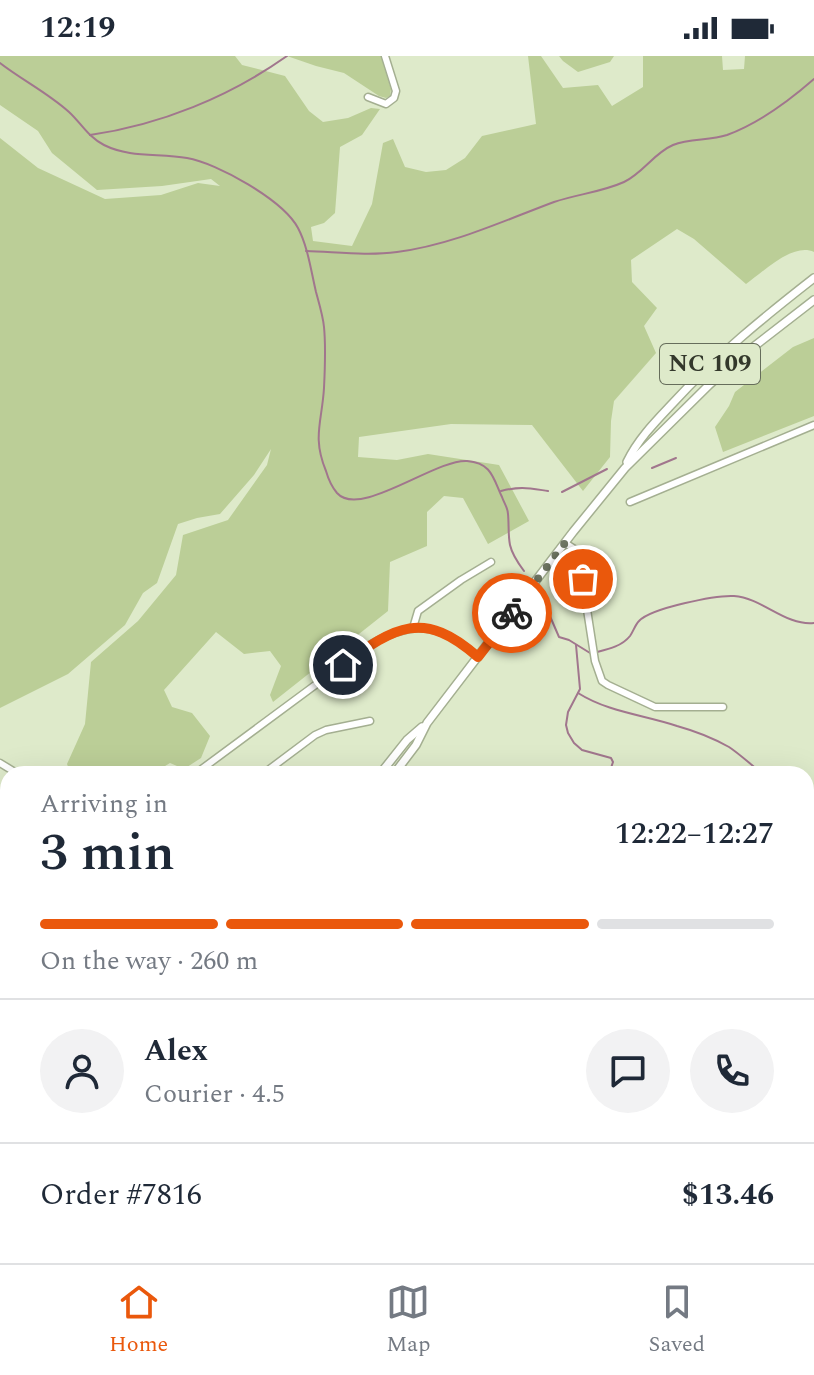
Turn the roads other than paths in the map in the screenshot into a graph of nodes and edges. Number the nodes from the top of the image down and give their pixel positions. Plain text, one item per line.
1 (385, 56) edge
2 (368, 97) dead end
3 (814, 278) edge
4 (814, 300) edge
5 (814, 425) edge
6 (625, 468) junction
7 (630, 502) dead end
8 (565, 543) junction
9 (491, 562) dead end
10 (413, 628) junction
11 (478, 657) junction
12 (723, 707) dead end
13 (370, 721) dead end
14 (427, 723) junction
15 (206, 766) edge
16 (274, 766) edge
17 (386, 766) edge
18 (400, 766) edge

1 - 2 street
3 - 6 main road, NC 109
4 - 6 main road, NC 109
5 - 7 street
6 - 8 main road, NC 109
8 - 11 main road, NC 109
8 - 12 street
9 - 10 street
10 - 11 street
10 - 15 street
11 - 14 main road, NC 109
13 - 16 street
14 - 17 main road, NC 109
14 - 18 main road, NC 109

